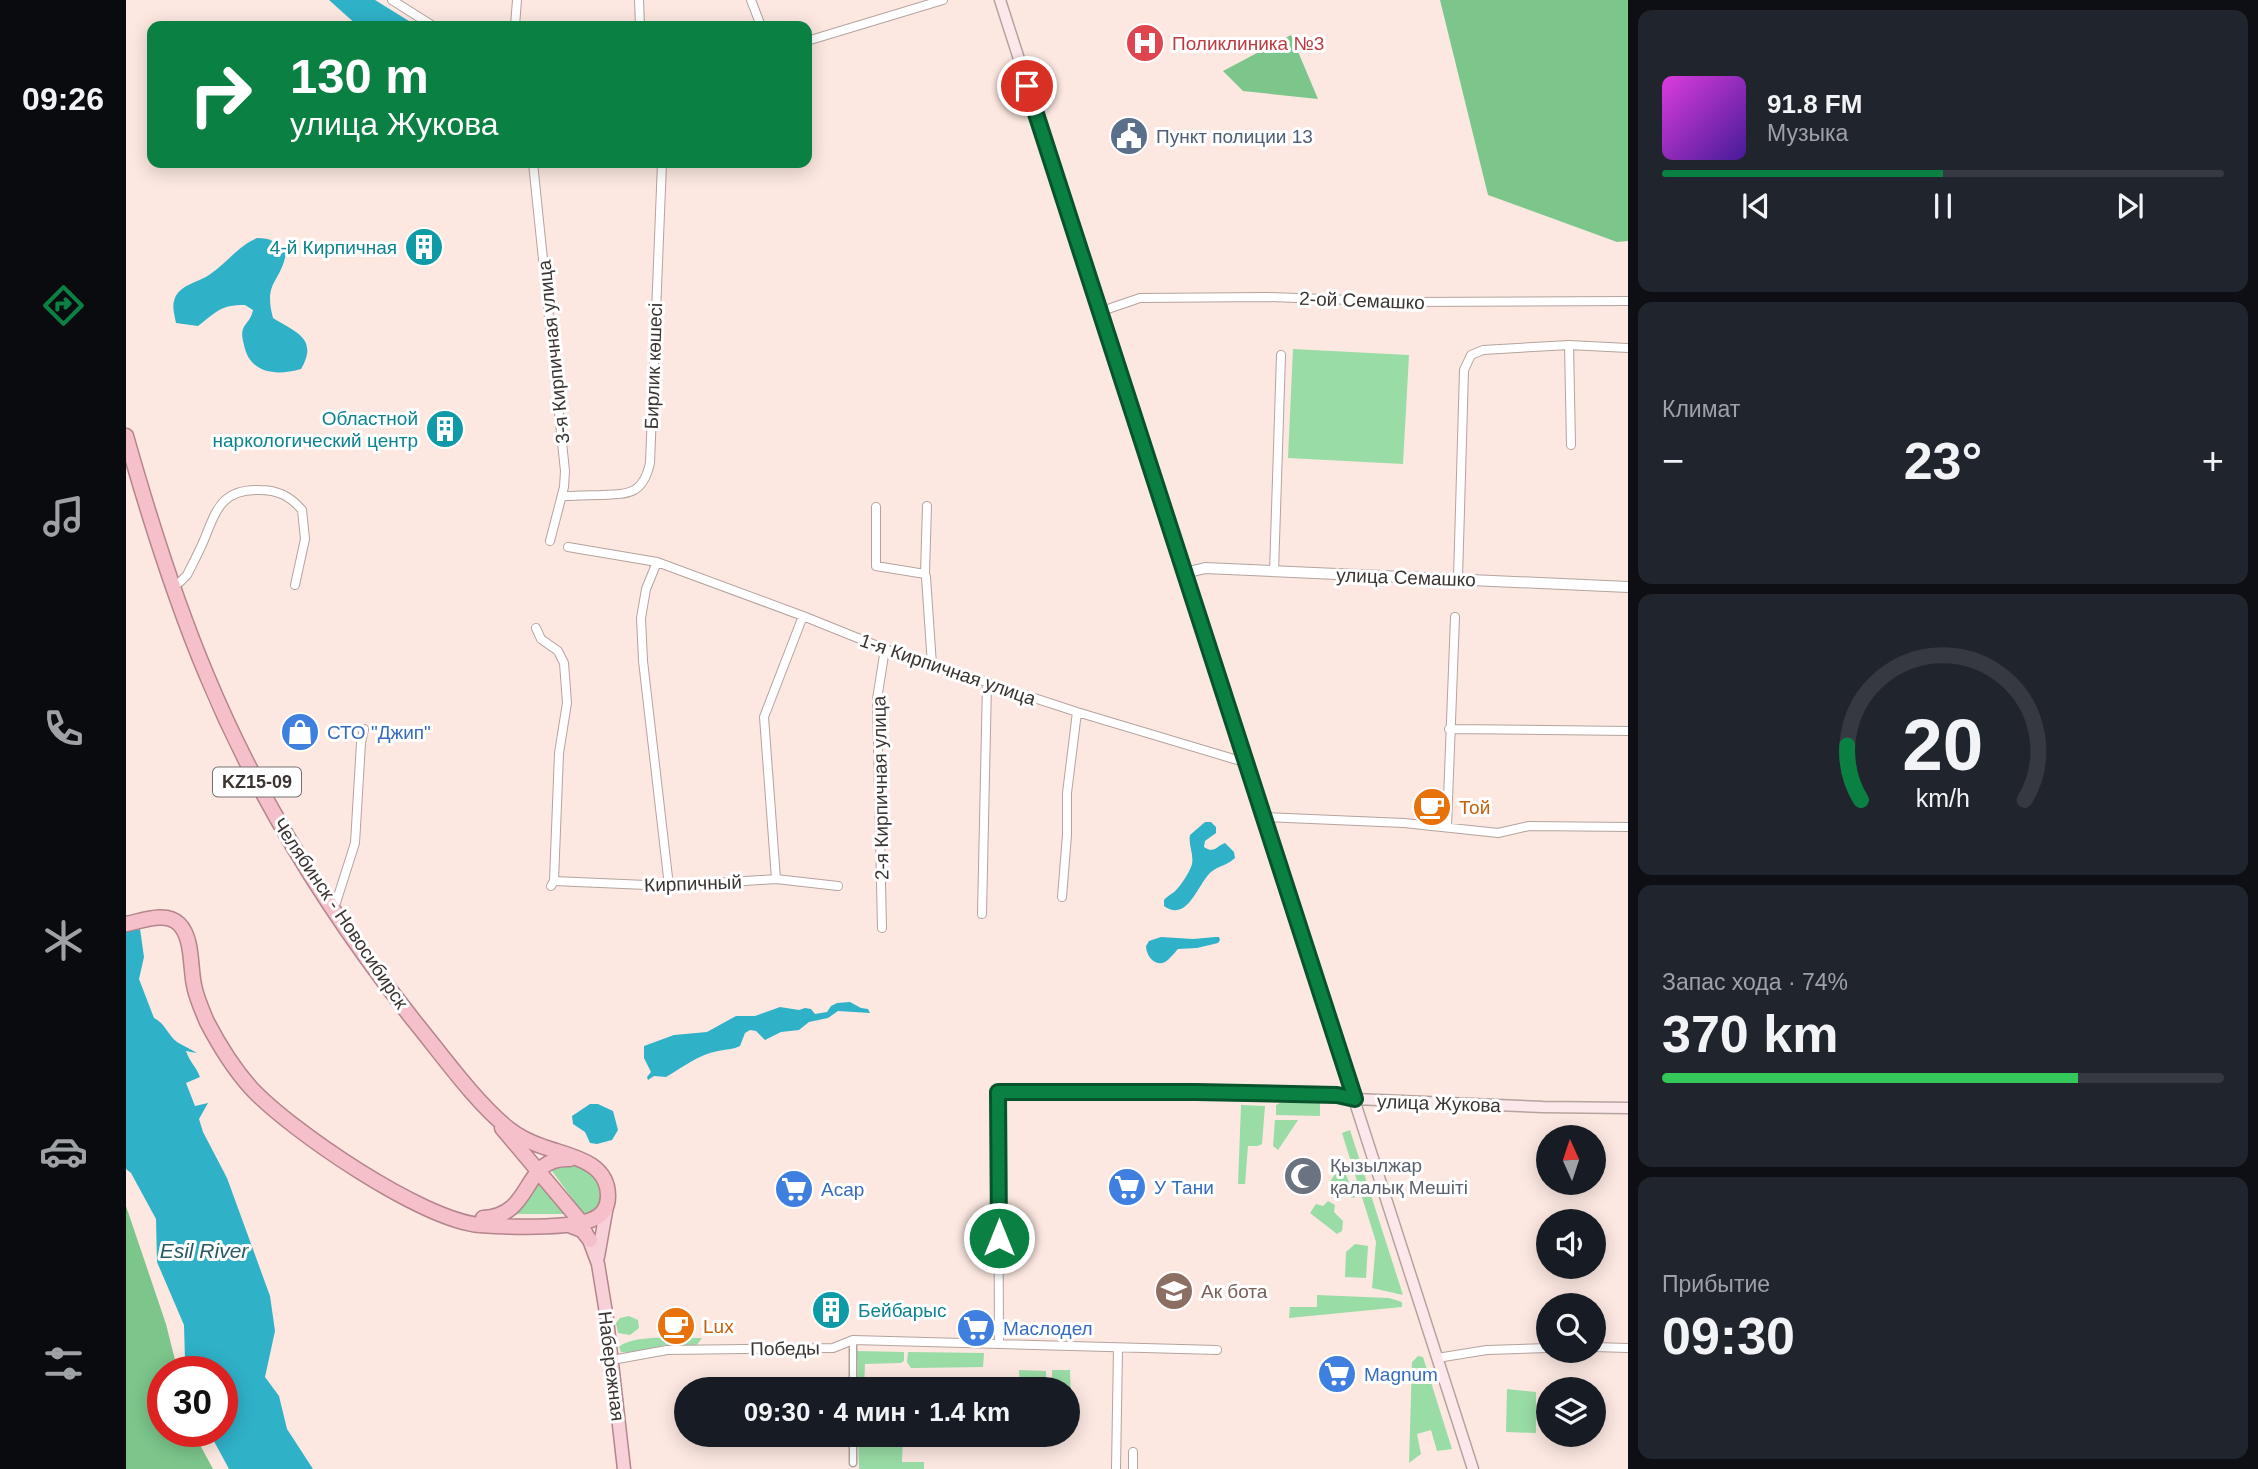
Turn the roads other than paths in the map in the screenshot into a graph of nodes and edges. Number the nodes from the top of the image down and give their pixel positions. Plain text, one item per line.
1 (392, 0) edge
2 (517, 0) edge
3 (639, 0) edge
4 (751, 0) edge
5 (943, 0) edge
6 (1000, 0) edge
7 (425, 21) edge
8 (515, 21) edge
9 (640, 21) edge
10 (759, 21) edge
11 (812, 39) edge
12 (535, 168) edge
13 (662, 168) edge
14 (1628, 301) edge
15 (1098, 312) junction
16 (1569, 345) junction
17 (1628, 348) edge
18 (1281, 355) dead end
19 (126, 436) edge
20 (1571, 445) dead end
21 (562, 496) junction
22 (927, 506) dead end
23 (876, 507) dead end
24 (550, 541) dead end
25 (568, 547) dead end
26 (657, 562) junction
27 (1274, 572) junction
28 (1185, 573) junction
29 (925, 574) junction
30 (1458, 579) junction
31 (295, 585) dead end
32 (172, 586) junction
33 (1628, 587) edge
34 (803, 616) junction
35 (1455, 617) dead end
36 (536, 628) dead end
37 (885, 649) junction
38 (932, 665) junction
39 (987, 683) junction
40 (1077, 712) junction
41 (365, 729) dead end
42 (1449, 729) junction
43 (1628, 731) edge
44 (1244, 762) junction
45 (1263, 817) junction
46 (1447, 826) junction
47 (1628, 827) edge
48 (776, 879) junction
49 (669, 886) junction
50 (838, 886) dead end
51 (1062, 897) dead end
52 (334, 909) junction
53 (982, 914) dead end
54 (126, 924) edge
55 (882, 928) dead end
56 (468, 1086) junction
57 (262, 1099) junction
58 (1355, 1099) junction
59 (1628, 1108) edge
60 (556, 1159) junction
61 (585, 1161) junction
62 (537, 1171) junction
63 (553, 1189) junction
64 (607, 1205) junction
65 (581, 1222) junction
66 (557, 1224) junction
67 (590, 1240) junction
68 (598, 1264) junction
69 (853, 1340) junction
70 (999, 1344) junction
71 (1606, 1347) edge
72 (1118, 1348) junction
73 (1536, 1348) edge
74 (1628, 1348) edge
75 (1217, 1350) dead end
76 (1437, 1358) junction
77 (612, 1360) junction
78 (853, 1377) edge
79 (853, 1447) edge
80 (1133, 1452) dead end
81 (853, 1464) dead end
82 (1471, 1464) edge
83 (624, 1469) edge
84 (1116, 1469) edge
85 (1133, 1469) edge

1 - 7 street
2 - 8 street
3 - 9 street
4 - 10 street
5 - 11 street
6 - 15 main road
12 - 21 street, 3-я Кирпичная улица
13 - 21 street, Бирлик көшесі
14 - 15 street, 2-ой Семашко
15 - 28 main road
16 - 17 street
16 - 20 street
16 - 30 street
18 - 27 street
19 - 32 highway, Челябинск - Новосибирск / KZ15-09
21 - 24 street, 3-я Кирпичная улица
22 - 29 street
23 - 29 street
25 - 26 street, 1-я Кирпичная улица
26 - 34 street, 1-я Кирпичная улица
26 - 49 street
27 - 28 street, улица Семашко
27 - 30 street, улица Семашко
28 - 44 main road
29 - 38 street
30 - 33 street, улица Семашко
31 - 32 street
32 - 52 highway, Челябинск - Новосибирск / KZ15-09
34 - 37 street, 1-я Кирпичная улица
34 - 48 street
35 - 42 street
36 - 49 street, Кирпичный
37 - 38 street, 1-я Кирпичная улица
37 - 55 street, 2-я Кирпичная улица
38 - 39 street, 1-я Кирпичная улица
39 - 40 street, 1-я Кирпичная улица
39 - 53 street
40 - 44 street, 1-я Кирпичная улица
40 - 51 street
41 - 52 street
42 - 43 street
42 - 46 street
44 - 45 main road
45 - 46 street
45 - 58 main road
46 - 47 street
48 - 49 street, Кирпичный
48 - 50 street, Кирпичный
52 - 56 highway, Челябинск - Новосибирск / KZ15-09
54 - 57 highway
56 - 61 highway, Челябинск - Новосибирск / KZ15-09
56 - 62 highway, KZ15-09
57 - 62 highway
57 - 66 highway
58 - 59 main road, улица Жукова
58 - 70 street, улица Жукова
58 - 76 main road
60 - 61 highway
60 - 62 highway
60 - 63 highway
61 - 64 highway
62 - 63 highway, KZ15-09
63 - 65 highway, KZ15-09
64 - 65 highway
64 - 68 main road, Набережная
65 - 66 highway
65 - 67 main road, Набережная
66 - 67 highway
67 - 68 main road, Набережная
68 - 77 main road, Набережная
69 - 70 street, Победы
69 - 77 street, Победы
69 - 78 street
70 - 72 street, Победы
71 - 74 street
72 - 75 street, Победы
72 - 84 street
73 - 76 street
76 - 82 main road
77 - 83 main road, Набережная
79 - 81 street
80 - 85 street

